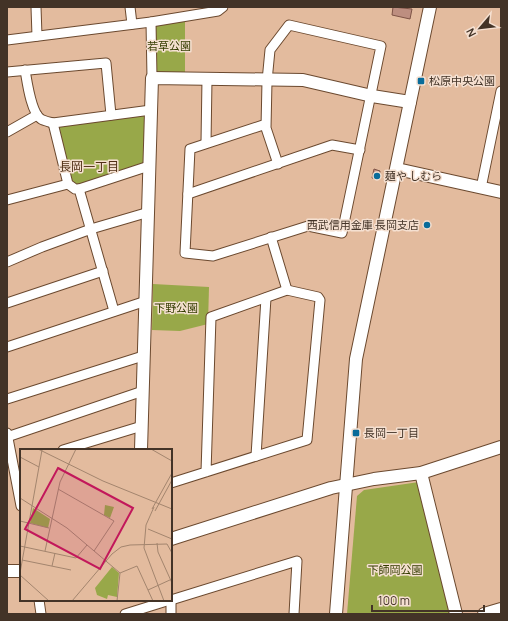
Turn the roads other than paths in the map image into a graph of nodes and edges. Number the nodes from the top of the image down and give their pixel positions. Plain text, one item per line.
1 (36, 7) edge
2 (130, 7) edge
3 (183, 7) edge
4 (223, 7) edge
5 (430, 7) edge
6 (184, 17) junction
7 (151, 22) junction
8 (132, 24) junction
9 (37, 36) junction
10 (7, 40) edge
11 (25, 70) junction
12 (7, 72) edge
13 (152, 78) junction
14 (207, 79) junction
15 (267, 80) junction
16 (501, 91) edge
17 (372, 96) junction
18 (410, 102) junction
19 (151, 110) junction
20 (37, 115) junction
21 (112, 115) junction
22 (54, 123) junction
23 (266, 124) junction
24 (7, 132) edge
25 (206, 143) junction
26 (360, 150) junction
27 (278, 164) junction
28 (149, 166) junction
29 (397, 169) junction
30 (68, 184) junction
31 (481, 188) junction
32 (79, 189) junction
33 (501, 192) edge
34 (188, 194) junction
35 (7, 200) edge
36 (149, 212) junction
37 (91, 229) junction
38 (271, 237) junction
39 (7, 262) edge
40 (103, 271) junction
41 (287, 290) junction
42 (266, 298) junction
43 (146, 301) junction
44 (7, 303) edge
45 (114, 311) junction
46 (7, 347) edge
47 (143, 356) junction
48 (143, 391) junction
49 (7, 399) edge
50 (142, 426) junction
51 (7, 436) edge
52 (501, 447) edge
53 (66, 449) edge
54 (141, 449) edge
55 (256, 456) junction
56 (17, 464) edge
57 (206, 472) junction
58 (421, 473) junction
59 (172, 483) edge
60 (346, 484) junction
61 (20, 495) edge
62 (172, 539) edge
63 (20, 570) edge
64 (7, 571) edge
65 (172, 600) edge
66 (38, 601) edge
67 (168, 601) edge
68 (171, 601) edge
69 (501, 609) edge
70 (41, 614) edge
71 (125, 614) edge
72 (171, 614) edge
73 (294, 614) edge
74 (336, 614) edge
75 (456, 614) edge
76 (484, 614) edge

1 - 9 street
2 - 8 street
3 - 6 street
4 - 6 street
5 - 18 street
6 - 7 street
7 - 8 street
7 - 13 street
8 - 9 street
9 - 10 street
11 - 12 street
11 - 20 street
11 - 21 street
13 - 14 street
13 - 19 street
14 - 15 street
14 - 25 street
15 - 17 street
15 - 17 street
15 - 23 street
16 - 31 street
17 - 18 street
17 - 26 street
18 - 29 street
19 - 21 street
19 - 28 street
20 - 22 street
20 - 24 street
21 - 22 street
22 - 30 street
23 - 25 street
23 - 27 street
25 - 34 street
26 - 27 street
26 - 38 street
27 - 34 street
28 - 32 street
28 - 36 street
29 - 31 street
29 - 60 street
30 - 32 street
30 - 35 street
31 - 33 street
32 - 37 street
34 - 38 street
36 - 37 street
36 - 43 street
37 - 39 street
37 - 40 street
38 - 41 street
40 - 44 street
40 - 45 street
41 - 42 street
41 - 55 street
42 - 55 street
42 - 57 street
43 - 45 street
43 - 47 street
45 - 46 street
47 - 48 street
47 - 49 street
48 - 50 street
48 - 51 street
50 - 53 street
50 - 54 street
51 - 56 street
52 - 58 street
55 - 57 street
56 - 61 street
57 - 59 street
58 - 60 street
58 - 75 street
60 - 62 street
60 - 74 street
63 - 64 street
65 - 73 street
66 - 70 street
67 - 71 street
68 - 72 street
69 - 76 street

